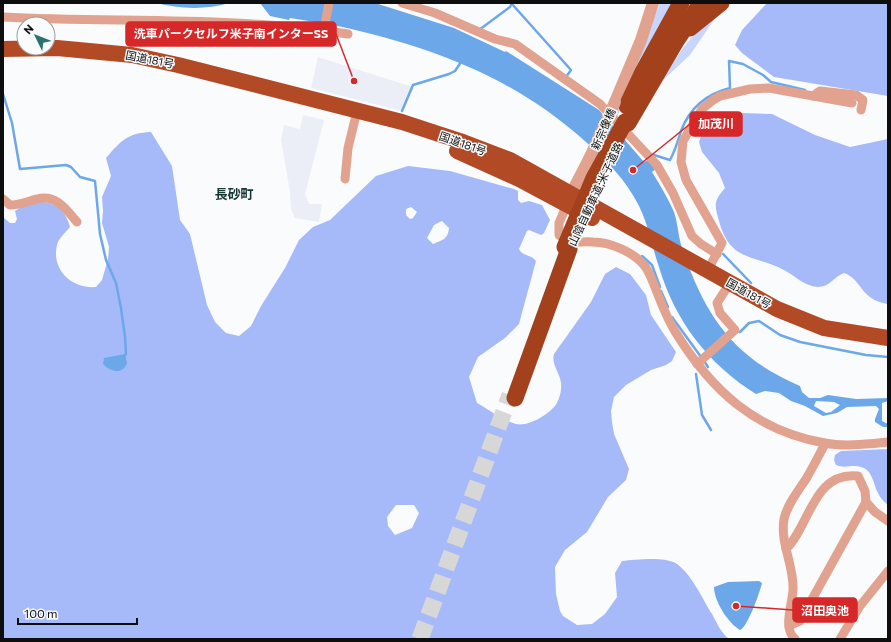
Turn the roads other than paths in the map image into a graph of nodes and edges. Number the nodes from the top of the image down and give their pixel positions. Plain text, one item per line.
1 (329, 3) edge
2 (402, 3) edge
3 (653, 3) edge
4 (681, 3) edge
5 (695, 3) edge
6 (701, 3) edge
7 (721, 3) edge
8 (3, 16) edge
9 (324, 26) junction
10 (348, 34) dead end
11 (676, 41) junction
12 (3, 49) edge
13 (3, 58) edge
14 (813, 96) junction
15 (852, 103) dead end
16 (861, 110) dead end
17 (356, 114) junction
18 (625, 121) junction
19 (345, 179) dead end
20 (3, 199) edge
21 (569, 199) junction
22 (77, 222) dead end
23 (567, 248) junction
24 (717, 254) junction
25 (705, 271) junction
26 (728, 286) junction
27 (888, 338) edge
28 (888, 346) edge
29 (699, 363) junction
30 (512, 397) tunnel mouth
31 (888, 442) edge
32 (825, 444) junction
33 (866, 502) junction
34 (888, 521) edge
35 (786, 550) junction
36 (888, 571) edge
37 (789, 626) junction
38 (795, 639) edge
39 (840, 639) edge

1 - 9 street
2 - 24 street
3 - 21 street, 新宗像橋, bridge
4 - 18 highway
5 - 18 highway, 山陰自動車道;米子道路
6 - 11 highway, 山陰自動車道;米子道路
7 - 11 highway
8 - 9 street
9 - 10 street
11 - 18 highway, 山陰自動車道;米子道路
12 - 17 highway, 国道181号
13 - 17 highway, 国道181号
14 - 15 street
14 - 16 street
14 - 24 street
17 - 19 street
17 - 21 highway, 国道181号
18 - 23 highway, 山陰自動車道;米子道路
18 - 23 highway, 山陰自動車道;米子道路, bridge
20 - 22 street
21 - 25 highway, 国道181号
21 - 29 street
23 - 30 highway, 山陰自動車道;米子道路
24 - 25 street
25 - 26 highway, 国道181号
26 - 27 highway, 国道181号
26 - 28 highway, 国道181号
26 - 29 street
29 - 32 street
31 - 32 street
32 - 35 street
33 - 34 street
33 - 35 street
33 - 37 street
35 - 37 street
36 - 39 street
37 - 38 street

